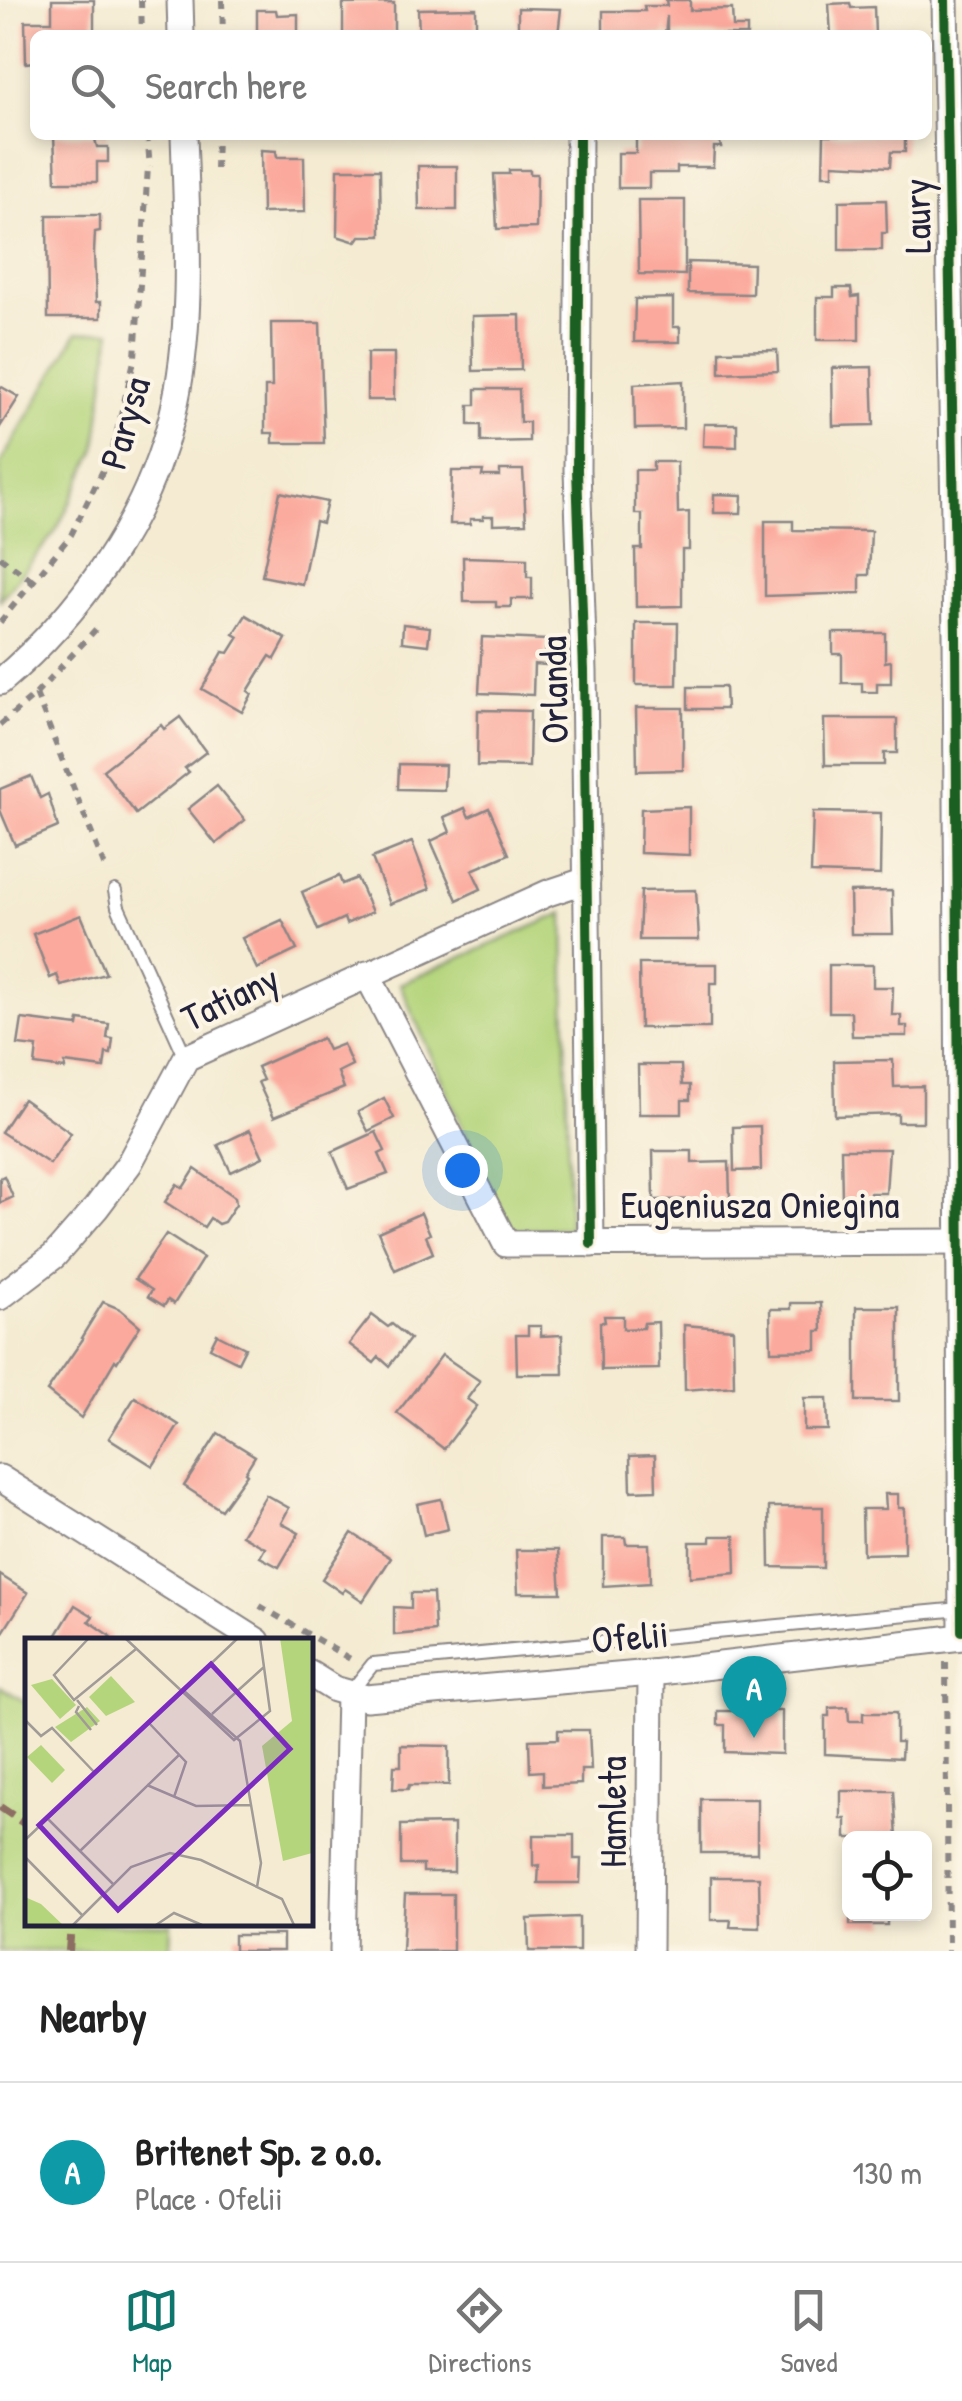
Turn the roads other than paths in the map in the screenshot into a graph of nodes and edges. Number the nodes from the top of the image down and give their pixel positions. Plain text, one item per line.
1 (180, 0) edge
2 (944, 0) edge
3 (181, 30) edge
4 (184, 140) edge
5 (579, 140) edge
6 (959, 635) edge
7 (0, 682) edge
8 (586, 880) junction
9 (115, 891) road end
10 (366, 974) junction
11 (186, 1058) junction
12 (959, 1242) junction
13 (591, 1244) junction
14 (0, 1297) edge
15 (0, 1478) edge
16 (962, 1609) edge
17 (957, 1635) edge
18 (252, 1638) edge
19 (651, 1673) junction
20 (312, 1675) edge
21 (349, 1695) junction
22 (343, 1951) edge
23 (649, 1951) edge

1 - 3 street
2 - 6 street, Laury
4 - 7 street, Parysa
5 - 8 street, Orlanda
6 - 12 street, Laury
8 - 10 street, Tatiany
8 - 13 street, Orlanda
9 - 11 lane
10 - 11 street, Tatiany
10 - 13 street, Eugeniusza Oniegina
11 - 14 street, Tatiany
12 - 13 street, Eugeniusza Oniegina
12 - 16 street, Laury
15 - 18 street
16 - 17 street, Laury
16 - 21 lane
17 - 19 street, Ofelii
19 - 21 street, Ofelii
19 - 23 street, Hamleta
20 - 21 street, Ofelii
21 - 22 street

